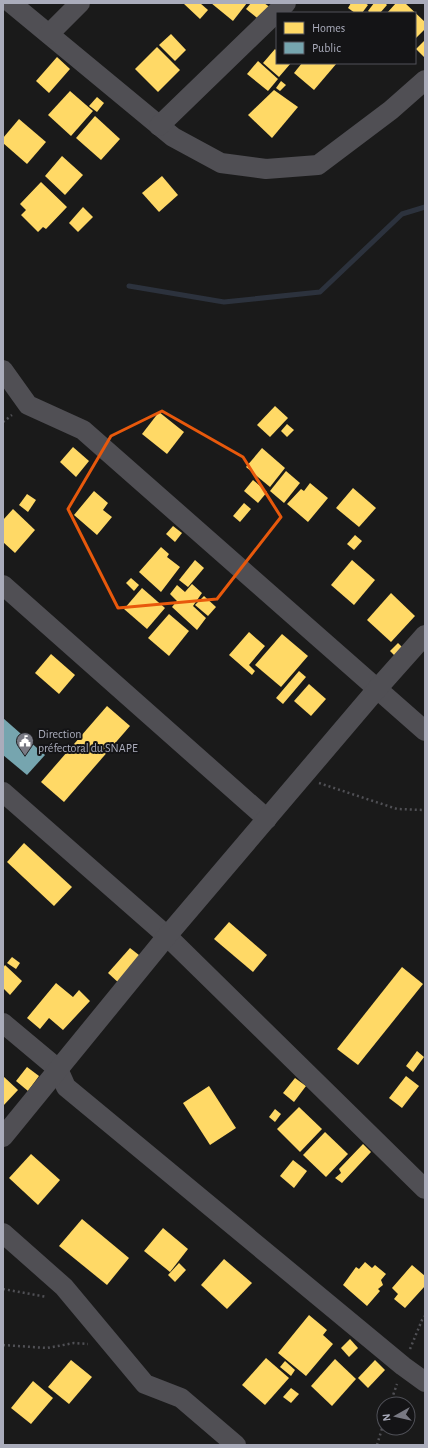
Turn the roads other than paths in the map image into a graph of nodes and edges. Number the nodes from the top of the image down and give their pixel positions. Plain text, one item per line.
1 (11, 3) edge
2 (80, 3) edge
3 (286, 3) edge
4 (277, 12) edge
5 (276, 13) edge
6 (49, 34) junction
7 (425, 80) edge
8 (159, 126) junction
9 (3, 370) edge
10 (3, 585) edge
11 (425, 635) edge
12 (377, 689) junction
13 (425, 731) edge
14 (3, 792) edge
15 (267, 819) junction
16 (167, 936) junction
17 (3, 1023) edge
18 (58, 1069) junction
19 (3, 1137) edge
20 (425, 1189) edge
21 (3, 1233) edge
22 (425, 1382) edge
23 (236, 1445) edge

1 - 6 street
2 - 6 street
3 - 4 street
5 - 8 street
6 - 8 street
7 - 8 street
9 - 12 street
10 - 15 street
11 - 12 street
12 - 13 street
12 - 15 street
14 - 16 street
15 - 16 street
16 - 18 street
16 - 20 street
17 - 18 street
18 - 19 street
18 - 22 street
21 - 23 street

